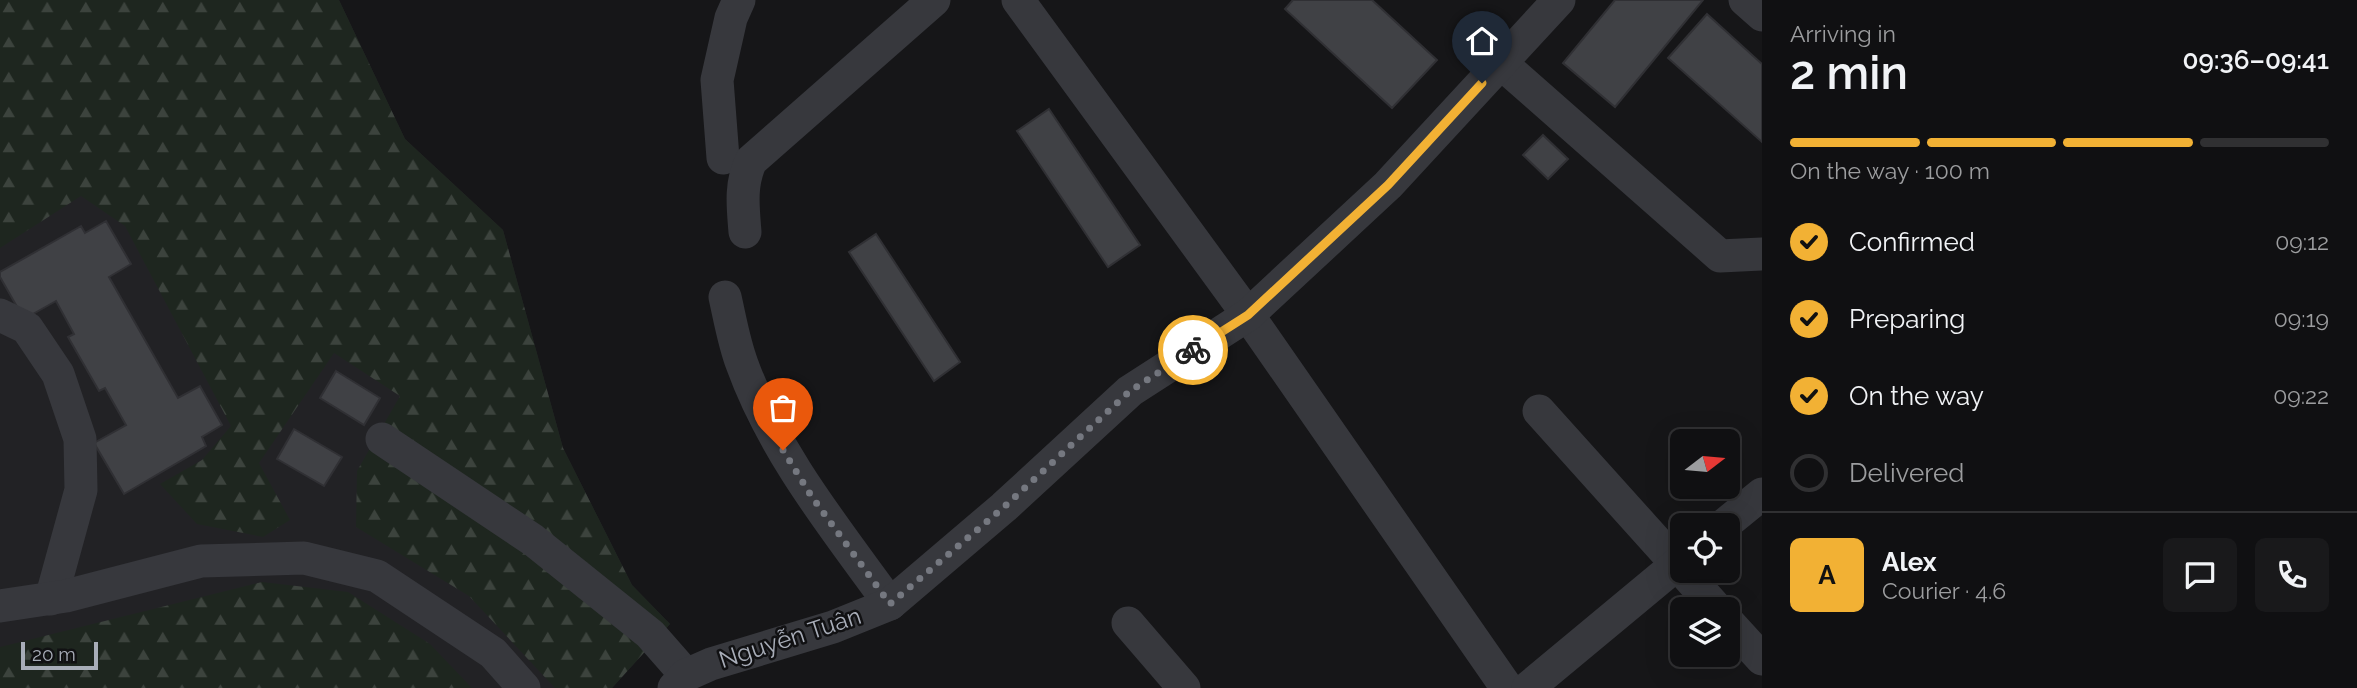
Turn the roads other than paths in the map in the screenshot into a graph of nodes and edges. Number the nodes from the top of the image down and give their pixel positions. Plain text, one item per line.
1 (739, 0) edge
2 (934, 0) edge
3 (1018, 0) edge
4 (1559, 0) edge
5 (1745, 0) edge
6 (1762, 16) edge
7 (1501, 63) junction
8 (723, 158) dead end
9 (745, 232) dead end
10 (1762, 254) edge
11 (724, 297) dead end
12 (0, 315) edge
13 (1248, 315) junction
14 (1539, 411) dead end
15 (382, 439) dead end
16 (1762, 494) edge
17 (1739, 513) edge
18 (1670, 555) edge
19 (1670, 574) edge
20 (1695, 583) edge
21 (1707, 597) edge
22 (51, 599) junction
23 (890, 604) junction
24 (0, 606) edge
25 (1128, 624) dead end
26 (1740, 635) edge
27 (1762, 659) edge
28 (696, 679) edge
29 (524, 688) edge
30 (1184, 688) edge
31 (1507, 688) edge
32 (1528, 688) edge

1 - 8 street
2 - 9 street
3 - 13 street
4 - 7 street, Nguyễn Tuân
5 - 6 street
7 - 10 street
7 - 13 street, Nguyễn Tuân
11 - 23 street
12 - 22 street
13 - 23 street, Nguyễn Tuân
13 - 31 street
14 - 18 street
15 - 28 street
16 - 17 street
19 - 32 street
20 - 21 street
22 - 24 street
22 - 29 street
23 - 28 street, Nguyễn Tuân
25 - 30 street
26 - 27 street

